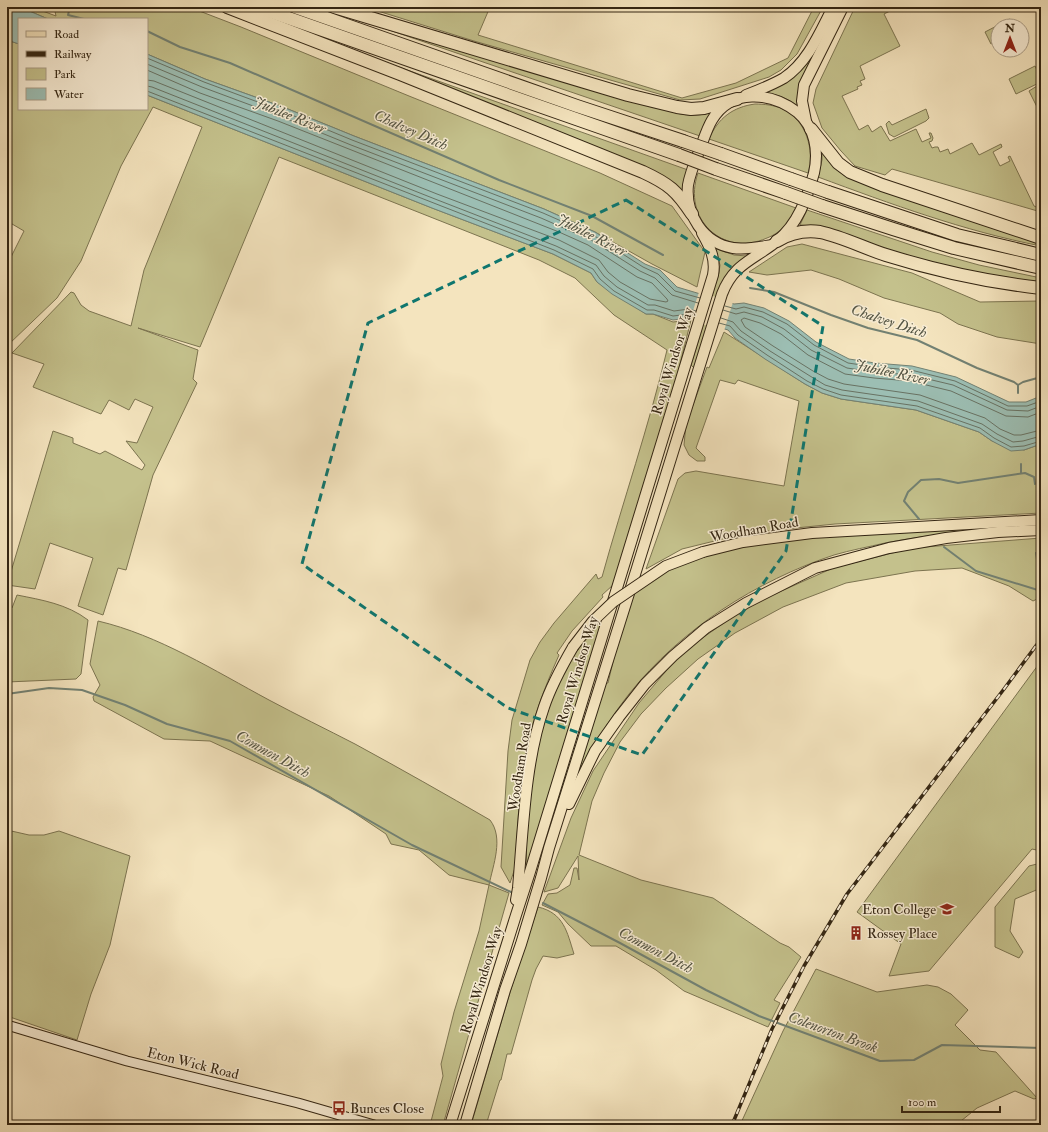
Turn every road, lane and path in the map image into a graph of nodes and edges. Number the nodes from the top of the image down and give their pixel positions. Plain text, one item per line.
1 (227, 7) edge
2 (257, 7) edge
3 (295, 7) edge
4 (334, 7) edge
5 (833, 7) edge
6 (843, 7) edge
7 (738, 98) junction
8 (809, 125) junction
9 (695, 220) junction
10 (1041, 238) edge
11 (774, 243) junction
12 (1041, 255) edge
13 (1041, 268) edge
14 (1041, 288) edge
15 (1041, 520) edge
16 (1041, 530) edge
17 (549, 848) junction
18 (524, 874) junction
19 (514, 914) joint
20 (7, 1025) edge
21 (450, 1124) edge
22 (374, 1125) edge
23 (465, 1125) edge

1 - 9 highway
2 - 13 highway, bridge
3 - 12 highway, bridge
4 - 7 highway
5 - 7 main road
6 - 8 main road
7 - 8 main road
7 - 9 main road
8 - 10 highway
8 - 11 main road
9 - 11 main road
9 - 18 main road, Royal Windsor Way
11 - 14 highway
11 - 17 main road, Royal Windsor Way
15 - 18 main road, Woodham Road, bridge
16 - 17 main road
17 - 23 main road, Royal Windsor Way
18 - 19 main road, Woodham Road
19 - 21 main road, Royal Windsor Way
20 - 22 main road, Eton Wick Road

